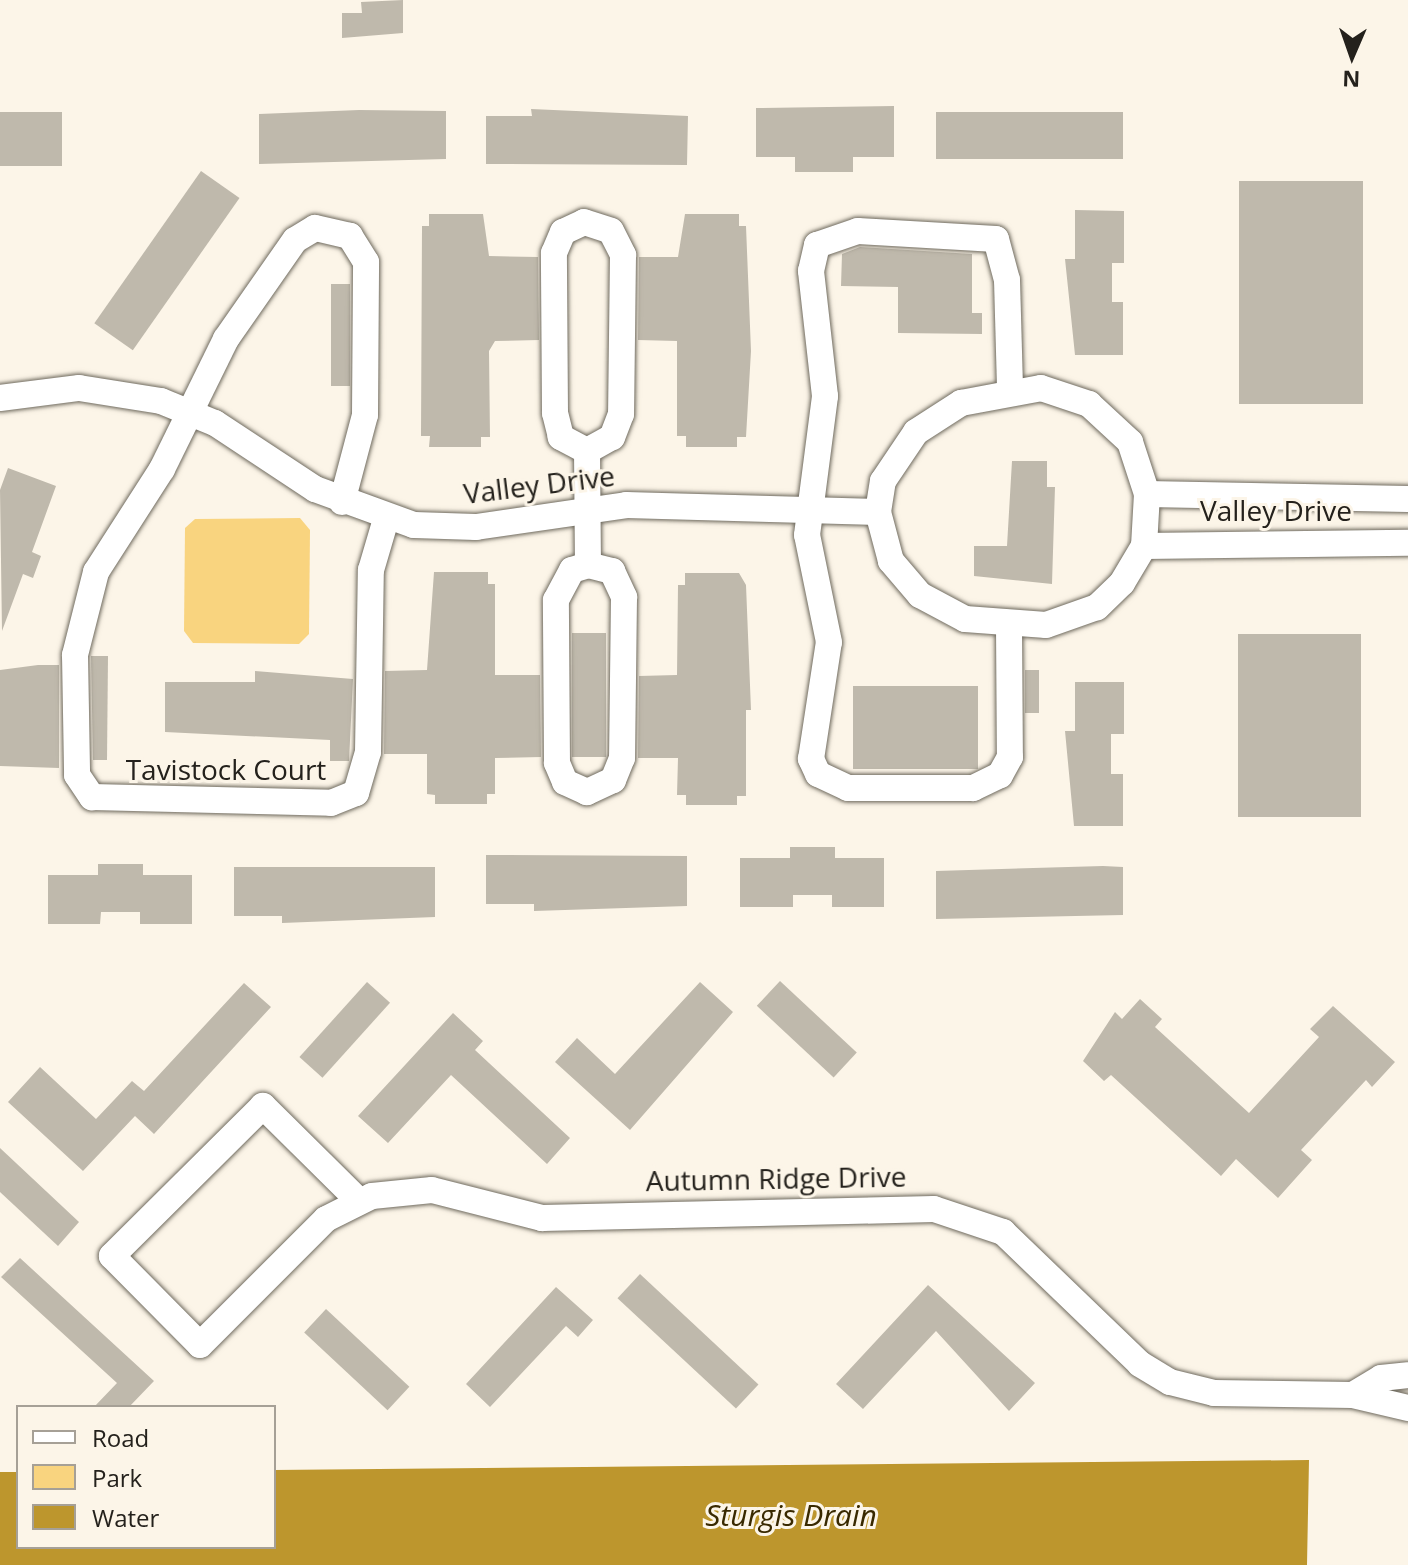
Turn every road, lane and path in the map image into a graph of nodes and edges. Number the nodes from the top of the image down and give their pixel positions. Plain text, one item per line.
1 (1010, 389) junction
2 (0, 398) edge
3 (190, 411) junction
4 (587, 451) junction
5 (1408, 499) edge
6 (342, 502) junction
7 (1148, 506) junction
8 (588, 507) junction
9 (878, 512) junction
10 (808, 513) junction
11 (386, 519) junction
12 (1408, 543) edge
13 (1144, 546) junction
14 (588, 565) junction
15 (1009, 627) junction
16 (358, 1200) junction
17 (1408, 1375) edge
18 (1353, 1395) junction
19 (1408, 1408) edge

1 - 7 street
1 - 9 street
1 - 10 street
2 - 3 street, Valley Drive
3 - 6 street, Valley Drive
3 - 6 street
3 - 11 street, Tavistock Court
4 - 4 street
4 - 8 street
5 - 7 street, Valley Drive
6 - 11 street, Valley Drive
7 - 13 street
8 - 10 street, Valley Drive
8 - 11 street, Valley Drive
8 - 14 street
9 - 10 street, Valley Drive
9 - 15 street
10 - 15 street
12 - 13 street, Valley Drive
13 - 15 street
14 - 14 street
16 - 16 street, Autumn Ridge Drive
16 - 18 street, Autumn Ridge Drive
17 - 18 street, Autumn Ridge Drive
18 - 19 street, Autumn Ridge Drive

